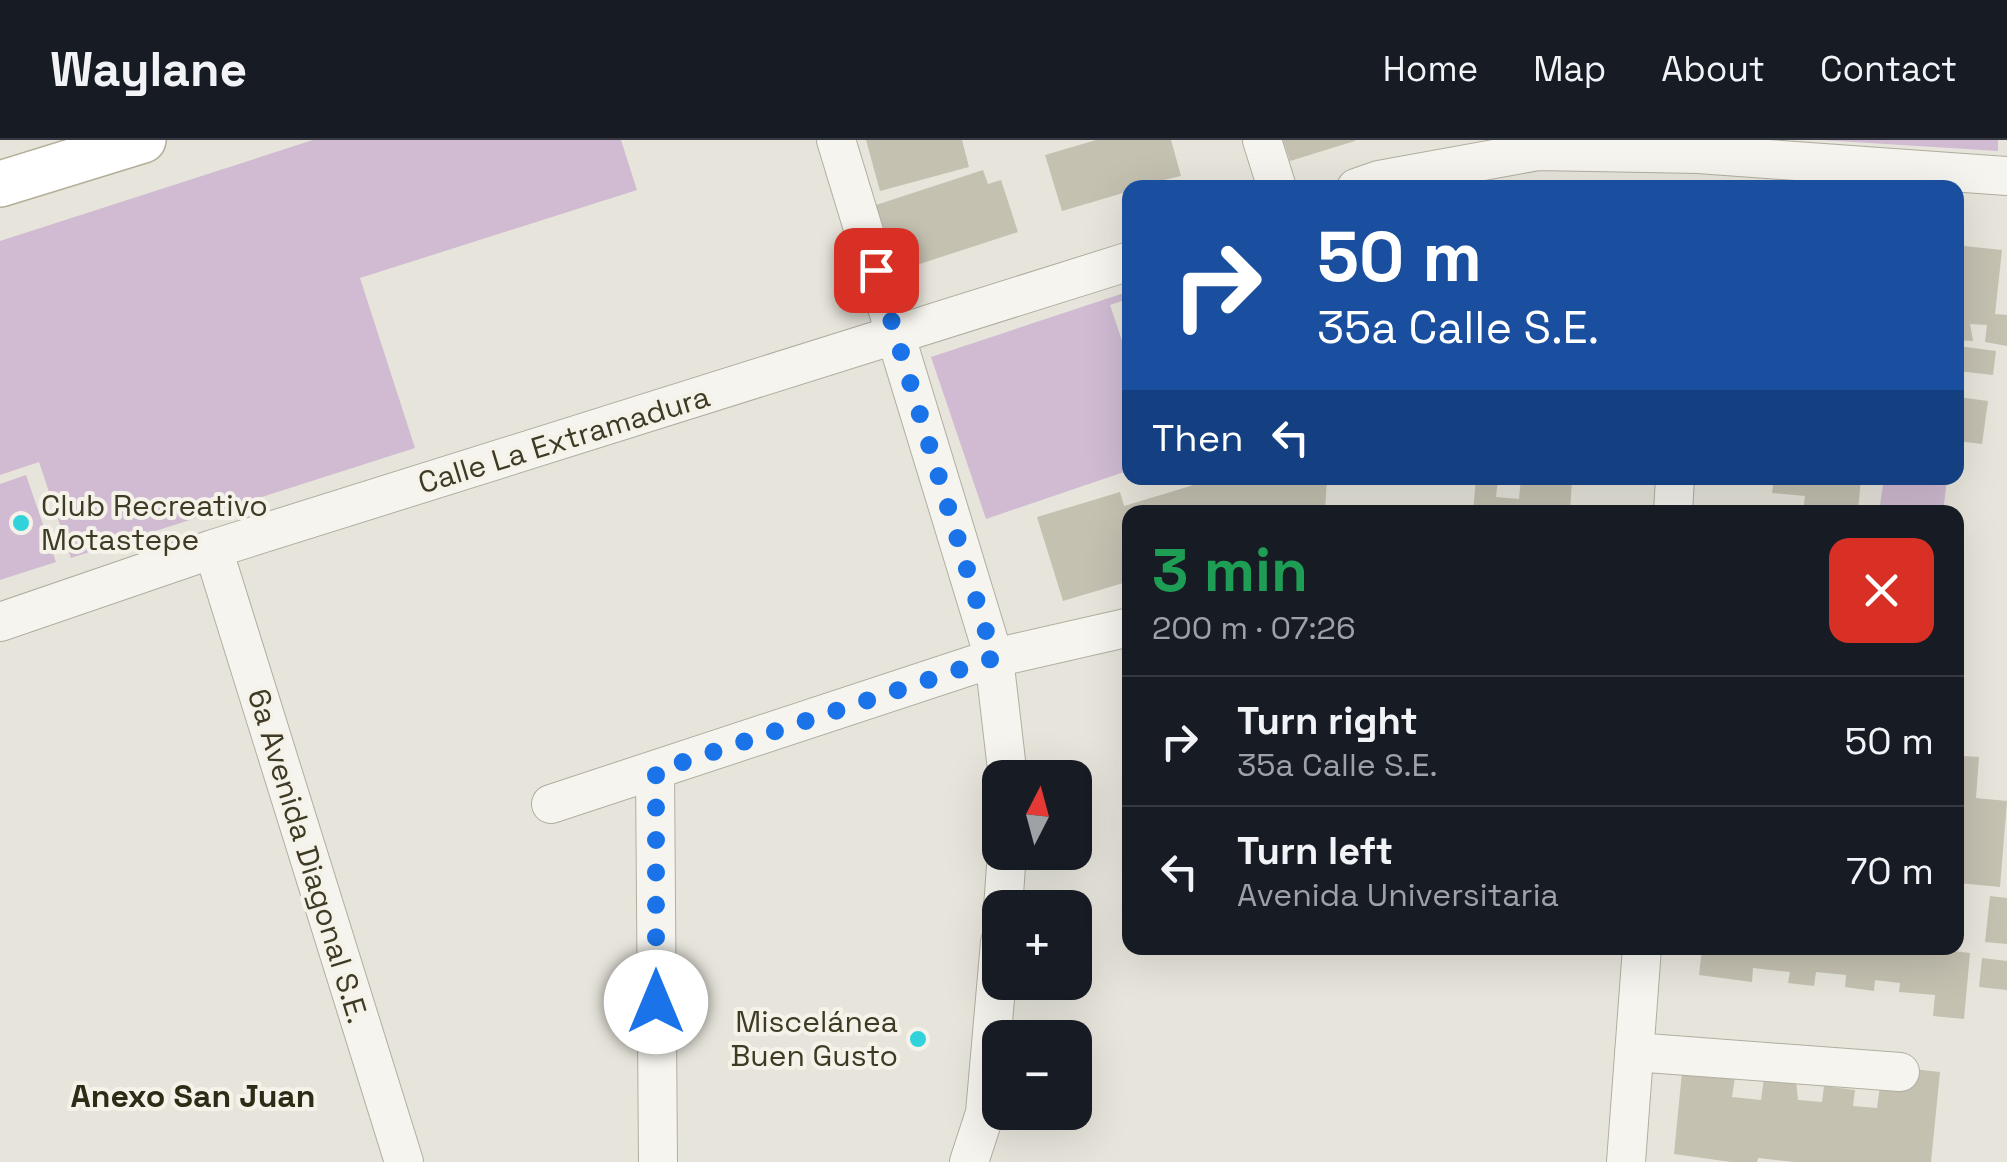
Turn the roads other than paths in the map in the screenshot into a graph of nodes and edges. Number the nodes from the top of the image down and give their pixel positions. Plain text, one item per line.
1 (143, 140) edge
2 (836, 140) edge
3 (1262, 140) edge
4 (1697, 160) edge
5 (2007, 176) edge
6 (1274, 180) edge
7 (1379, 180) edge
8 (0, 184) edge
9 (1122, 264) edge
10 (896, 336) junction
11 (213, 549) junction
12 (0, 622) edge
13 (1122, 629) edge
14 (994, 658) junction
15 (1006, 760) edge
16 (656, 771) junction
17 (551, 804) dead end
18 (1641, 955) edge
19 (995, 1000) edge
20 (1634, 1052) junction
21 (1900, 1072) dead end
22 (404, 1162) edge
23 (658, 1162) edge
24 (969, 1162) edge
25 (1626, 1162) edge

1 - 8 main road
2 - 10 street
3 - 6 street
4 - 5 street
4 - 7 street
9 - 10 street, Calle La Extramadura
10 - 11 street, Calle La Extramadura
10 - 14 street
11 - 12 street, Calle La Extramadura
11 - 22 street, 6a Avenida Diagonal S.E.
13 - 14 street
14 - 15 street
14 - 16 street
16 - 17 street
16 - 23 street
18 - 20 street
19 - 24 street
20 - 21 street
20 - 25 street

